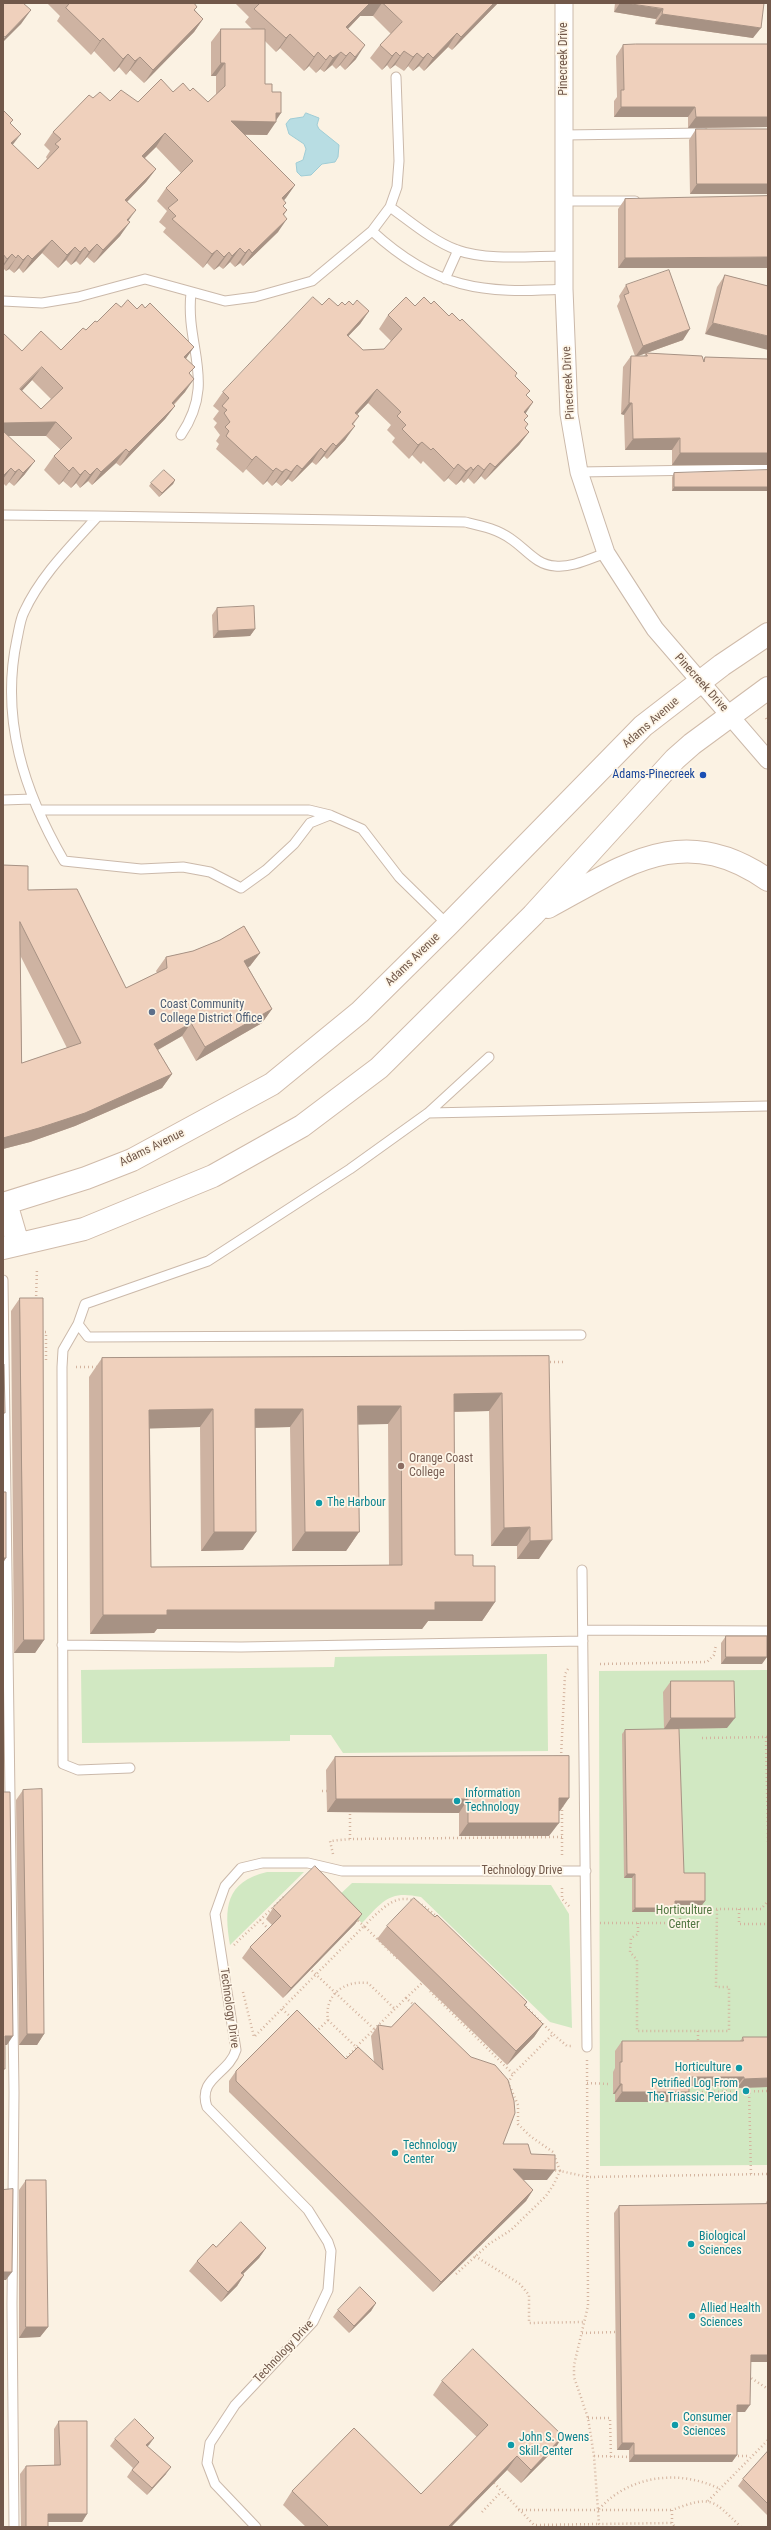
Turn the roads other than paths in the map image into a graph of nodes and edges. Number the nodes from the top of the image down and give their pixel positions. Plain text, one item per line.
1 (564, 3) edge
2 (396, 77) dead end
3 (713, 133) edge
4 (564, 135) junction
5 (564, 201) junction
6 (642, 201) edge
7 (390, 207) junction
8 (372, 231) junction
9 (458, 250) junction
10 (564, 256) junction
11 (445, 280) junction
12 (564, 289) junction
13 (191, 293) junction
14 (3, 301) edge
15 (181, 435) dead end
16 (768, 469) edge
17 (579, 472) junction
18 (3, 515) edge
19 (98, 516) junction
20 (606, 553) junction
21 (768, 634) edge
22 (699, 682) junction
23 (768, 688) edge
24 (730, 716) junction
25 (768, 760) edge
26 (33, 799) junction
27 (3, 800) edge
28 (38, 810) junction
29 (330, 815) junction
30 (768, 880) edge
31 (533, 915) junction
32 (448, 925) junction
33 (489, 1057) dead end
34 (768, 1106) edge
35 (428, 1113) junction
36 (5, 1204) edge
37 (10, 1246) edge
38 (3, 1280) edge
39 (78, 1324) junction
40 (581, 1335) dead end
41 (582, 1570) dead end
42 (583, 1630) junction
43 (768, 1631) edge
44 (583, 1641) junction
45 (62, 1645) junction
46 (5, 1650) edge
47 (130, 1768) dead end
48 (7, 1776) edge
49 (586, 1871) junction
50 (587, 2047) road end
51 (8, 2304) edge
52 (14, 2527) edge
53 (256, 2527) edge

1 - 4 street, Pinecreek Drive
2 - 7 lane
3 - 4 lane
4 - 5 street, Pinecreek Drive
5 - 6 lane
5 - 10 street, Pinecreek Drive
7 - 8 lane
7 - 9 lane
8 - 11 lane
8 - 13 lane
9 - 10 lane
9 - 11 lane
10 - 12 street, Pinecreek Drive
11 - 12 lane
12 - 17 street, Pinecreek Drive
13 - 14 lane
13 - 15 lane
16 - 17 lane
17 - 20 street, Pinecreek Drive
18 - 19 lane
19 - 20 lane
19 - 26 lane
20 - 22 street, Pinecreek Drive
21 - 22 main road, Adams Avenue
22 - 24 street, Pinecreek Drive
22 - 32 main road, Adams Avenue
23 - 24 main road
24 - 25 street, Pinecreek Drive
24 - 31 main road
26 - 27 lane
26 - 28 lane
28 - 29 lane
28 - 29 lane
29 - 32 lane
30 - 31 main road
31 - 37 main road
32 - 36 main road, Adams Avenue
33 - 35 lane
34 - 35 lane
35 - 39 lane
36 - 37 main road
38 - 46 lane
39 - 40 lane
39 - 45 lane
41 - 42 lane
42 - 43 lane
42 - 44 lane
44 - 45 lane
44 - 49 lane
45 - 47 lane
46 - 48 lane
48 - 51 lane
49 - 50 lane
49 - 53 lane, Technology Drive
51 - 52 lane

